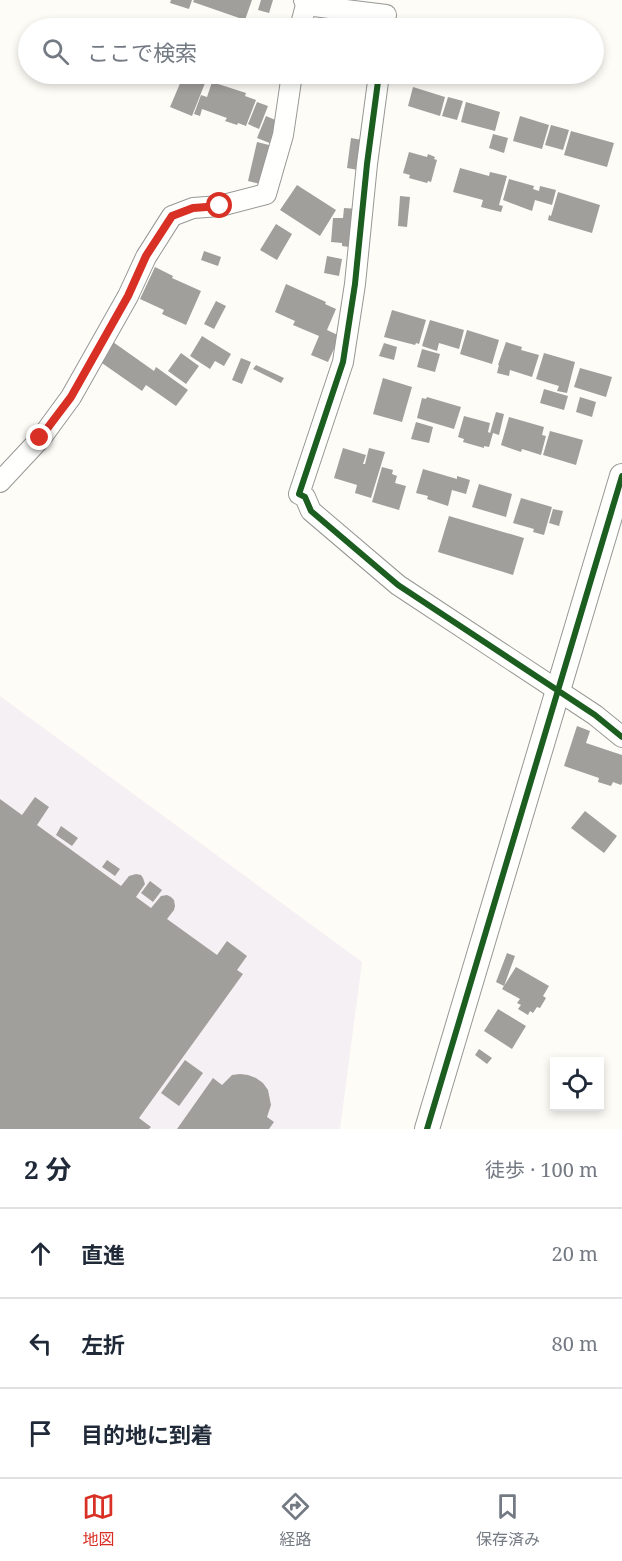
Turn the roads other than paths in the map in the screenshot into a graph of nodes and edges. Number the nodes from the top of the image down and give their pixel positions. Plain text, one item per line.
1 (305, 2) edge
2 (385, 14) edge
3 (302, 18) edge
4 (291, 84) edge
5 (378, 84) edge
6 (622, 476) edge
7 (0, 482) edge
8 (557, 690) junction
9 (622, 737) edge
10 (427, 1129) edge

1 - 2 street
1 - 3 street
4 - 7 street
5 - 8 street
6 - 8 street
8 - 9 street
8 - 10 street

